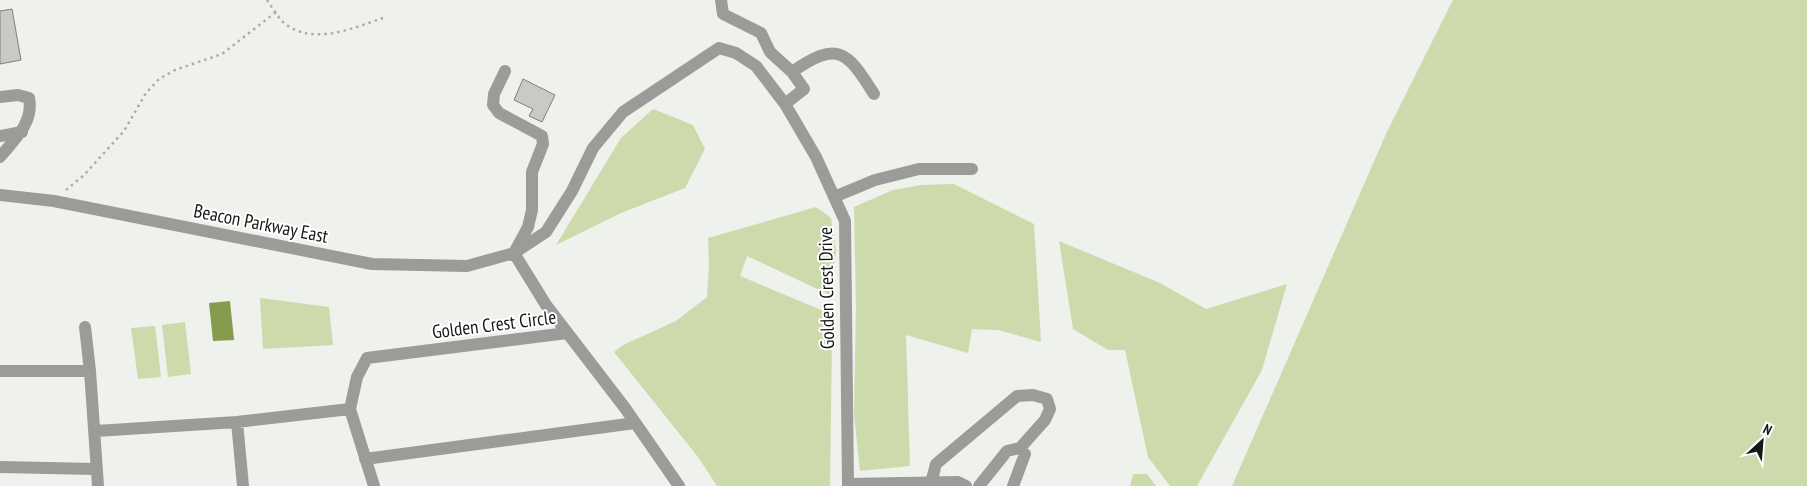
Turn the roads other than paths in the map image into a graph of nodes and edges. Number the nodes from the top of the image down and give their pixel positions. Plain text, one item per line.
1 (721, 0) edge
2 (719, 48) joint
3 (505, 71) dead end
4 (792, 72) junction
5 (874, 94) dead end
6 (0, 97) edge
7 (785, 104) junction
8 (22, 132) junction
9 (0, 136) edge
10 (0, 157) edge
11 (972, 170) dead end
12 (0, 195) edge
13 (834, 197) junction
14 (514, 253) junction
15 (85, 327) dead end
16 (567, 333) junction
17 (0, 371) edge
18 (90, 371) junction
19 (350, 409) junction
20 (237, 422) junction
21 (635, 423) junction
22 (96, 431) junction
23 (1020, 448) junction
24 (365, 459) junction
25 (0, 467) edge
26 (96, 469) junction
27 (931, 483) junction
28 (848, 485) edge
29 (98, 486) edge
30 (243, 486) edge
31 (374, 486) edge
32 (679, 486) edge
33 (966, 486) edge
34 (978, 486) edge
35 (1013, 486) edge

1 - 4 street
2 - 7 street, Golden Crest Drive
2 - 14 street, Beacon Parkway East
3 - 14 street
4 - 5 street
4 - 7 street
6 - 8 street
7 - 13 street, Golden Crest Drive
8 - 9 street
8 - 10 street
11 - 13 street
12 - 14 street, Beacon Parkway East
13 - 28 street, Golden Crest Drive
14 - 16 street
15 - 18 street
16 - 19 street, Golden Crest Circle
16 - 21 street, Golden Crest Circle
17 - 18 street
18 - 22 street
19 - 20 street
19 - 24 street, Golden Crest Circle
20 - 22 street
20 - 30 street
21 - 24 street
21 - 32 street, Golden Crest Circle
22 - 26 street
23 - 27 street
23 - 34 street
23 - 35 street
24 - 31 street, Golden Crest Circle
25 - 26 street
26 - 29 street
27 - 28 street, Golden Crest Drive
27 - 33 street, Golden Crest Drive

